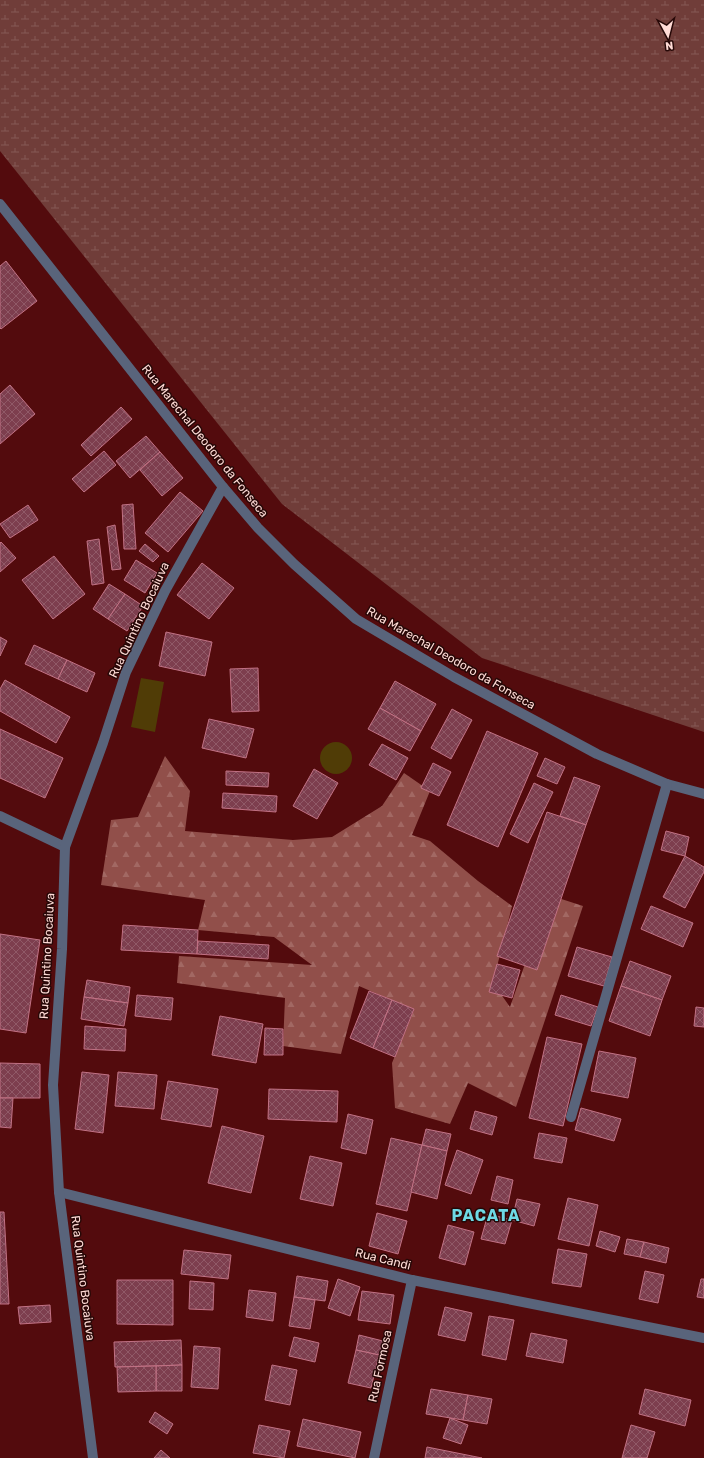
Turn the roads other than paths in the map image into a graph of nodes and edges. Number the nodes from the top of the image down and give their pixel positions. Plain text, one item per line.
1 (0, 204) edge
2 (222, 487) junction
3 (667, 784) junction
4 (704, 794) edge
5 (0, 816) edge
6 (65, 847) junction
7 (571, 1117) dead end
8 (59, 1192) junction
9 (412, 1280) junction
10 (704, 1338) edge
11 (94, 1458) edge
12 (374, 1458) edge

1 - 2 street, Rua Marechal Deodoro da Fonseca
2 - 3 street, Rua Marechal Deodoro da Fonseca
2 - 6 street, Rua Quintino Bocaiuva
3 - 4 street, Rua Marechal Deodoro da Fonseca
3 - 7 street
5 - 6 street
6 - 8 street, Rua Quintino Bocaiuva
8 - 9 street, Rua Candi
8 - 11 street, Rua Quintino Bocaiuva
9 - 10 street, Rua Candi
9 - 12 street, Rua Formosa

